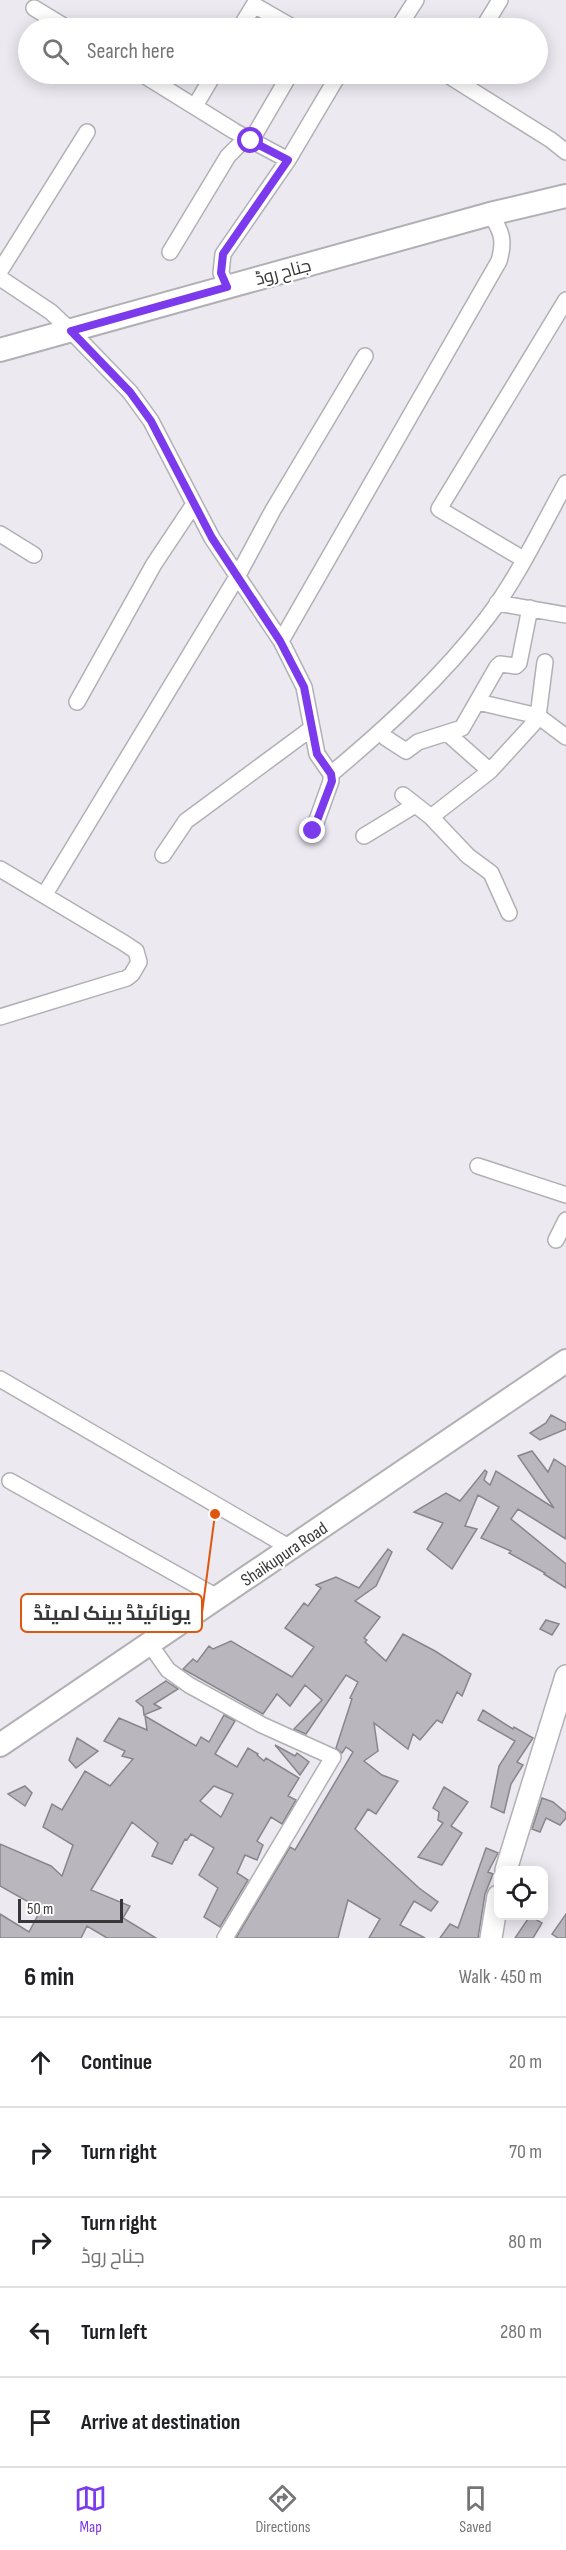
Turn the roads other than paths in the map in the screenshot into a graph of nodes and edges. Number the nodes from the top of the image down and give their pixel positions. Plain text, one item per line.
1 (416, 0) edge
2 (500, 0) edge
3 (34, 8) dead end
4 (50, 18) edge
5 (246, 18) edge
6 (277, 18) edge
7 (404, 18) edge
8 (489, 18) edge
9 (159, 84) edge
10 (208, 84) edge
11 (284, 84) edge
12 (333, 84) edge
13 (465, 84) edge
14 (195, 106) junction
15 (87, 132) dead end
16 (251, 141) junction
17 (566, 152) edge
18 (288, 160) junction
19 (566, 196) edge
20 (490, 214) junction
21 (170, 252) dead end
22 (0, 271) edge
23 (0, 278) edge
24 (227, 287) junction
25 (566, 300) edge
26 (71, 331) junction
27 (0, 350) edge
28 (365, 356) dead end
29 (566, 483) edge
30 (194, 504) junction
31 (0, 534) edge
32 (34, 555) dead end
33 (523, 559) junction
34 (237, 577) junction
35 (497, 603) junction
36 (530, 608) junction
37 (566, 615) edge
38 (280, 641) junction
39 (546, 662) dead end
40 (77, 702) dead end
41 (478, 702) junction
42 (538, 716) junction
43 (312, 728) junction
44 (381, 732) junction
45 (447, 733) junction
46 (566, 737) edge
47 (490, 771) junction
48 (331, 774) junction
49 (403, 795) dead end
50 (415, 805) junction
51 (430, 817) junction
52 (313, 831) dead end
53 (364, 836) dead end
54 (163, 855) dead end
55 (0, 869) edge
56 (45, 894) junction
57 (509, 913) dead end
58 (0, 1017) edge
59 (478, 1166) dead end
60 (566, 1195) edge
61 (566, 1221) edge
62 (556, 1240) dead end
63 (566, 1361) edge
64 (566, 1377) edge
65 (0, 1379) edge
66 (10, 1481) dead end
67 (292, 1549) junction
68 (219, 1598) junction
69 (156, 1653) junction
70 (566, 1676) edge
71 (0, 1745) edge
72 (0, 1760) edge
73 (507, 1866) edge
74 (494, 1920) edge
75 (225, 1938) edge
76 (491, 1938) edge

1 - 7 street
2 - 8 street
3 - 4 street
5 - 6 street
9 - 14 street
10 - 14 street
11 - 16 street
12 - 18 street
13 - 17 street
14 - 16 street
15 - 22 street
16 - 18 street
16 - 21 street
18 - 24 street
19 - 20 main road, جناح روڈ
20 - 24 main road, جناح روڈ
20 - 38 street
23 - 26 street
24 - 26 main road, جناح روڈ
25 - 33 street
26 - 27 main road, جناح روڈ
26 - 30 street
28 - 34 street
29 - 33 street
30 - 34 street
30 - 40 street
31 - 32 street
33 - 35 street
34 - 38 street
34 - 56 street
35 - 36 street
35 - 44 street
36 - 37 street
36 - 41 street
38 - 43 street
39 - 42 street
41 - 42 street
41 - 45 street
42 - 46 street
42 - 47 street
43 - 48 street
43 - 54 street
44 - 45 street
44 - 48 street
45 - 47 street
47 - 51 street
48 - 52 street
49 - 50 street
50 - 51 street
50 - 53 street
51 - 57 street
55 - 56 street
56 - 58 street
59 - 60 street
61 - 62 street
63 - 67 main road, Shaikupura Road
64 - 69 main road, Shaikupura Road
65 - 67 street
66 - 68 street
67 - 68 main road, Shaikupura Road
68 - 71 main road, Shaikupura Road
69 - 72 main road, Shaikupura Road
69 - 75 street
70 - 73 street
74 - 76 street

